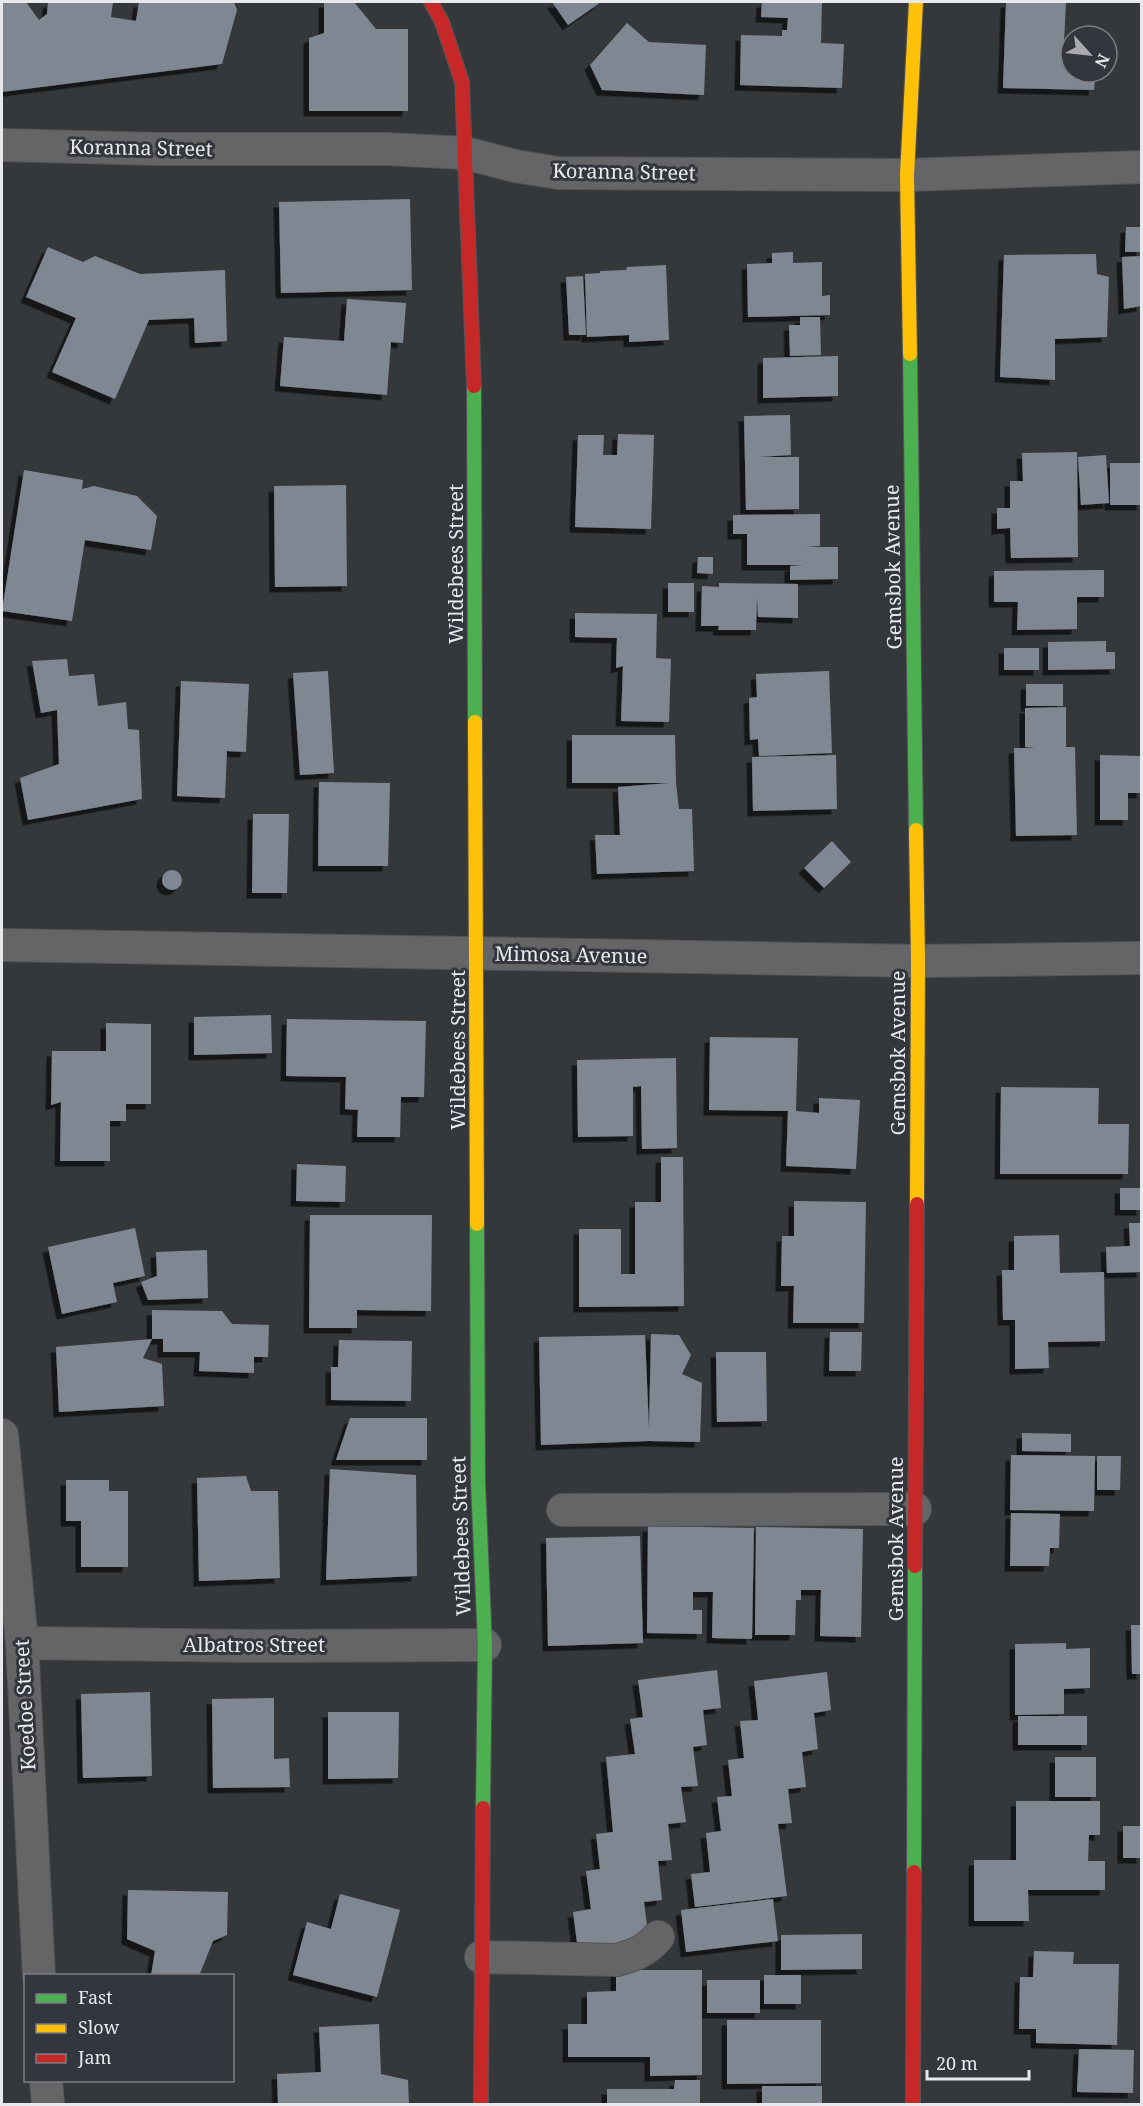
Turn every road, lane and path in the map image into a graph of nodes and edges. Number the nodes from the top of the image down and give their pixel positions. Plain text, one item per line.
1 (431, 2) edge
2 (916, 2) edge
3 (2, 146) edge
4 (465, 153) junction
5 (1142, 167) edge
6 (907, 175) junction
7 (2, 945) edge
8 (477, 954) junction
9 (1142, 958) edge
10 (918, 961) junction
11 (2, 1435) edge
12 (915, 1509) junction
13 (563, 1510) dead end
14 (22, 1643) junction
15 (485, 1645) junction
16 (658, 1937) dead end
17 (481, 1957) junction
18 (39, 1974) edge
19 (46, 2082) edge
20 (48, 2104) edge
21 (482, 2104) edge
22 (913, 2104) edge

1 - 4 street, Wildebees Street
2 - 6 street, Gemsbok Avenue
3 - 4 street, Koranna Street
4 - 6 street, Koranna Street
4 - 8 street, Wildebees Street
5 - 6 street, Koranna Street
6 - 10 street, Gemsbok Avenue
7 - 8 street, Mimosa Avenue
8 - 10 street, Mimosa Avenue
8 - 15 street, Wildebees Street
9 - 10 street, Mimosa Avenue
10 - 12 street, Gemsbok Avenue
11 - 14 street, Koedoe Street
12 - 13 street
12 - 22 street, Gemsbok Avenue
14 - 15 street, Albatros Street
14 - 18 street, Koedoe Street
15 - 17 street, Wildebees Street
16 - 17 street
17 - 21 street, Wildebees Street
19 - 20 street

